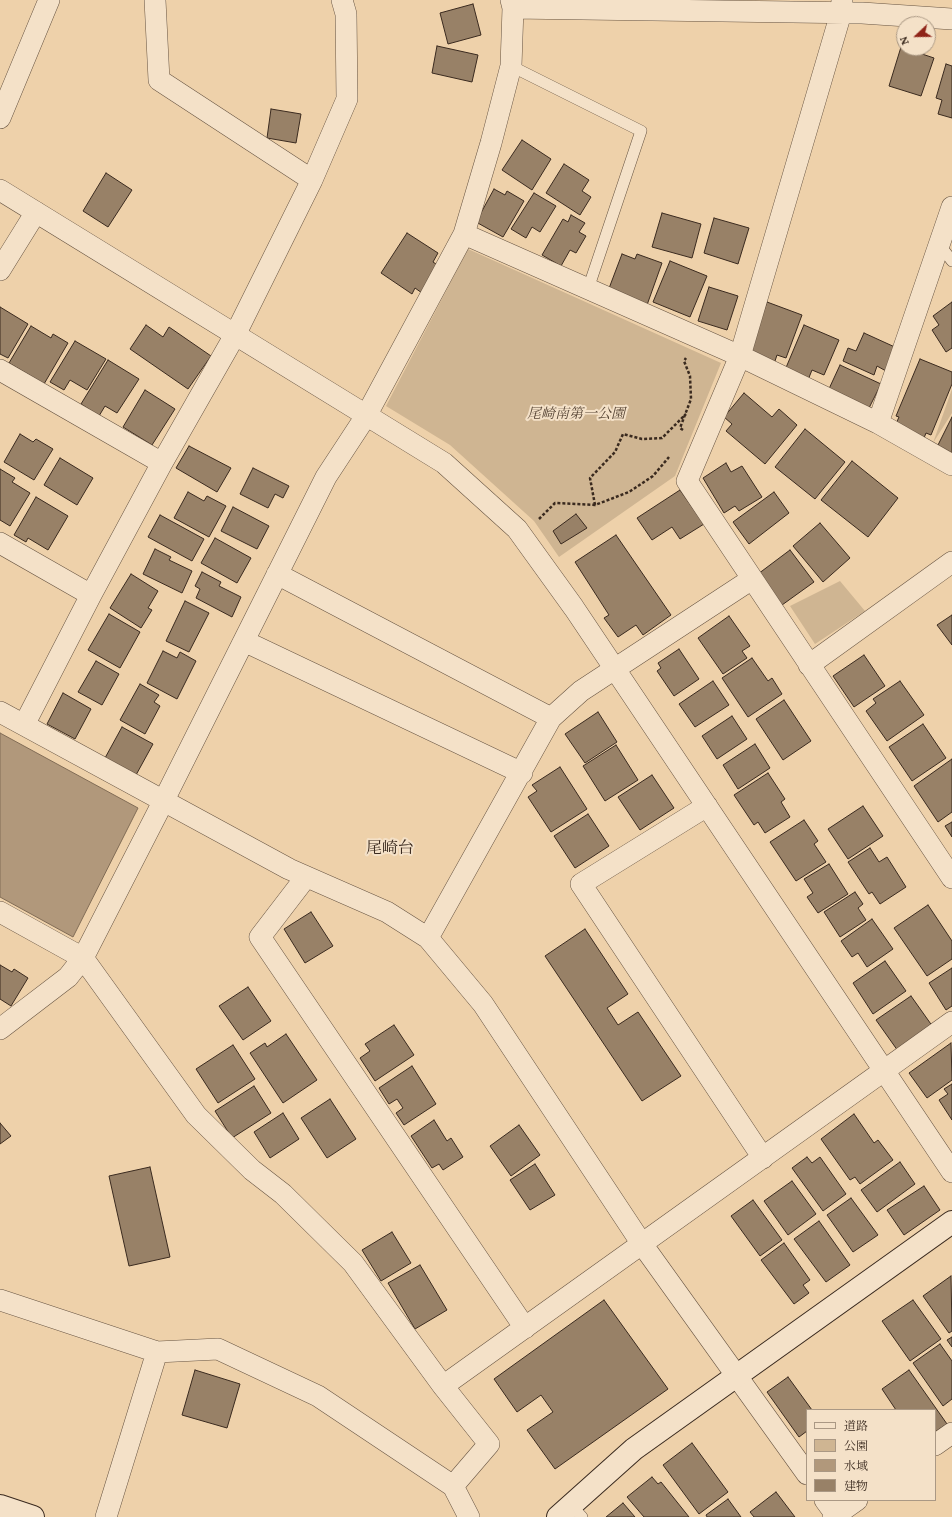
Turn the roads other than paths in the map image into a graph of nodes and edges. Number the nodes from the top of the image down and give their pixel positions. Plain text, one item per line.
1 (49, 0) edge
2 (155, 0) edge
3 (342, 0) edge
4 (512, 4) edge
5 (842, 6) edge
6 (952, 19) edge
7 (511, 66) junction
8 (0, 118) edge
9 (312, 180) junction
10 (0, 190) edge
11 (952, 207) edge
12 (36, 212) junction
13 (464, 234) junction
14 (939, 244) junction
15 (952, 261) edge
16 (0, 270) edge
17 (588, 289) junction
18 (235, 335) junction
19 (740, 356) junction
20 (0, 370) edge
21 (366, 416) junction
22 (878, 423) junction
23 (162, 463) junction
24 (952, 465) edge
25 (0, 542) edge
26 (952, 562) edge
27 (277, 574) junction
28 (752, 580) junction
29 (91, 595) junction
30 (244, 641) junction
31 (809, 665) junction
32 (615, 670) junction
33 (0, 712) edge
34 (551, 718) junction
35 (24, 725) junction
36 (522, 773) junction
37 (163, 802) junction
38 (707, 806) junction
39 (306, 877) junction
40 (952, 878) edge
41 (0, 912) edge
42 (428, 938) junction
43 (83, 958) junction
44 (952, 1022) edge
45 (0, 1029) edge
46 (884, 1072) junction
47 (763, 1158) junction
48 (952, 1172) edge
49 (952, 1222) edge
50 (642, 1244) junction
51 (0, 1300) edge
52 (525, 1328) junction
53 (157, 1352) junction
54 (737, 1376) junction
55 (443, 1386) junction
56 (952, 1433) edge
57 (936, 1444) edge
58 (806, 1473) edge
59 (453, 1486) junction
60 (855, 1501) edge
61 (0, 1506) edge
62 (831, 1511) edge
63 (570, 1513) edge
64 (33, 1517) edge
65 (106, 1517) edge
66 (469, 1517) edge

1 - 8 street
2 - 9 street
3 - 9 street
4 - 5 street
4 - 7 street
5 - 6 street
5 - 19 street
7 - 13 street
7 - 17 lane
9 - 18 street
10 - 12 street
11 - 14 street
12 - 16 street
12 - 18 street
13 - 17 street
13 - 21 street
14 - 15 lane
14 - 22 street
17 - 19 street
18 - 21 street
18 - 23 street
19 - 22 street
19 - 28 street
20 - 23 street
21 - 27 street
21 - 32 street
22 - 24 street
23 - 29 street
25 - 29 street
26 - 31 street
27 - 30 street
27 - 34 street
28 - 31 street
28 - 32 street
29 - 35 street
30 - 36 street
30 - 37 street
31 - 40 street
32 - 34 street
32 - 38 street
33 - 35 street
34 - 36 street
35 - 37 street
36 - 42 street
37 - 39 street
37 - 43 street
38 - 46 street
38 - 47 street
39 - 42 street
39 - 52 street
41 - 43 street
42 - 50 street
43 - 45 street
43 - 55 street
44 - 46 street
46 - 47 street
46 - 48 street
47 - 50 street
49 - 54 street
50 - 52 street
50 - 54 street
51 - 53 street
52 - 55 street
53 - 59 street
53 - 65 street
54 - 58 street
54 - 63 street
55 - 59 street
56 - 57 street
59 - 66 street
60 - 62 street
61 - 64 street

